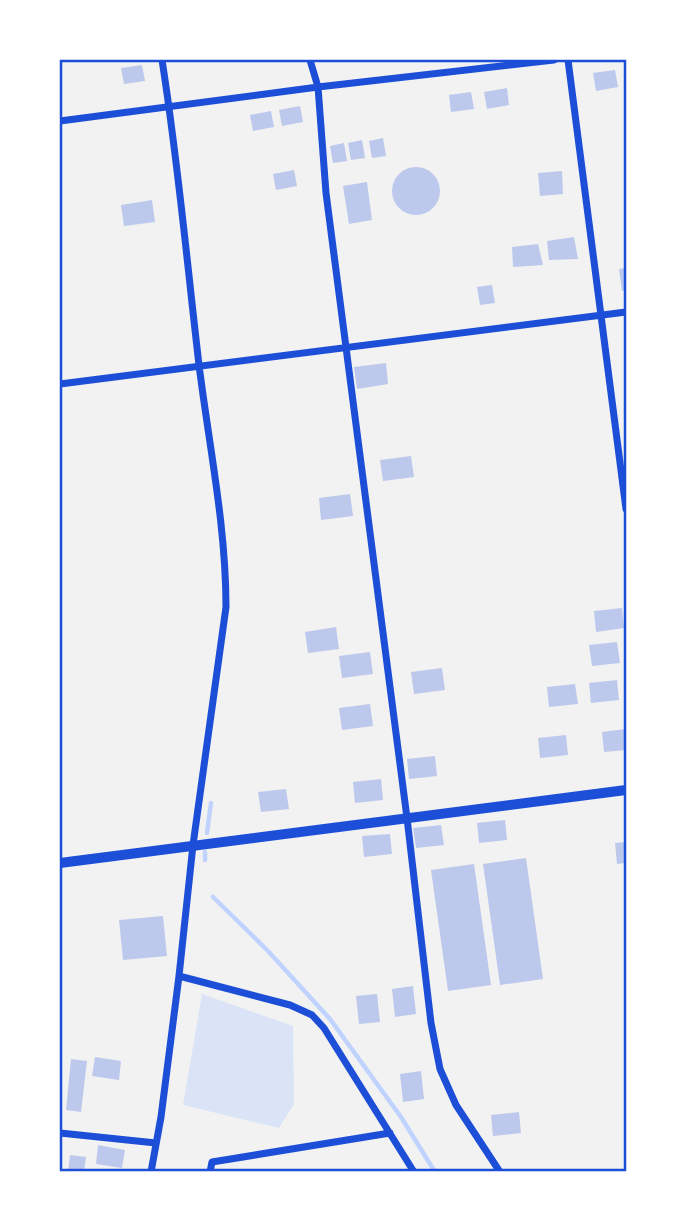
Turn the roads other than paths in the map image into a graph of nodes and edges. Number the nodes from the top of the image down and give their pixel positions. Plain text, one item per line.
1 (162, 60) edge
2 (310, 60) edge
3 (554, 60) edge
4 (568, 60) edge
5 (318, 87) junction
6 (170, 108) junction
7 (60, 121) edge
8 (626, 312) edge
9 (602, 315) junction
10 (345, 347) junction
11 (200, 366) junction
12 (60, 384) edge
13 (626, 509) edge
14 (626, 790) edge
15 (407, 818) junction
16 (193, 845) junction
17 (60, 863) edge
18 (179, 976) junction
19 (60, 1133) edge
20 (390, 1133) junction
21 (156, 1143) junction
22 (151, 1171) edge
23 (210, 1171) edge
24 (414, 1171) edge
25 (500, 1171) edge

1 - 6 street
2 - 5 street
3 - 5 street
4 - 9 street
5 - 6 street
5 - 10 street
6 - 7 street
6 - 11 street
8 - 9 street
9 - 10 street
9 - 13 street
10 - 11 street
10 - 15 street
11 - 12 street
11 - 16 street
14 - 15 street
15 - 16 street
15 - 25 street
16 - 17 street
16 - 18 street
18 - 20 street
18 - 21 street
19 - 21 street
20 - 23 street
20 - 24 street
21 - 22 street

